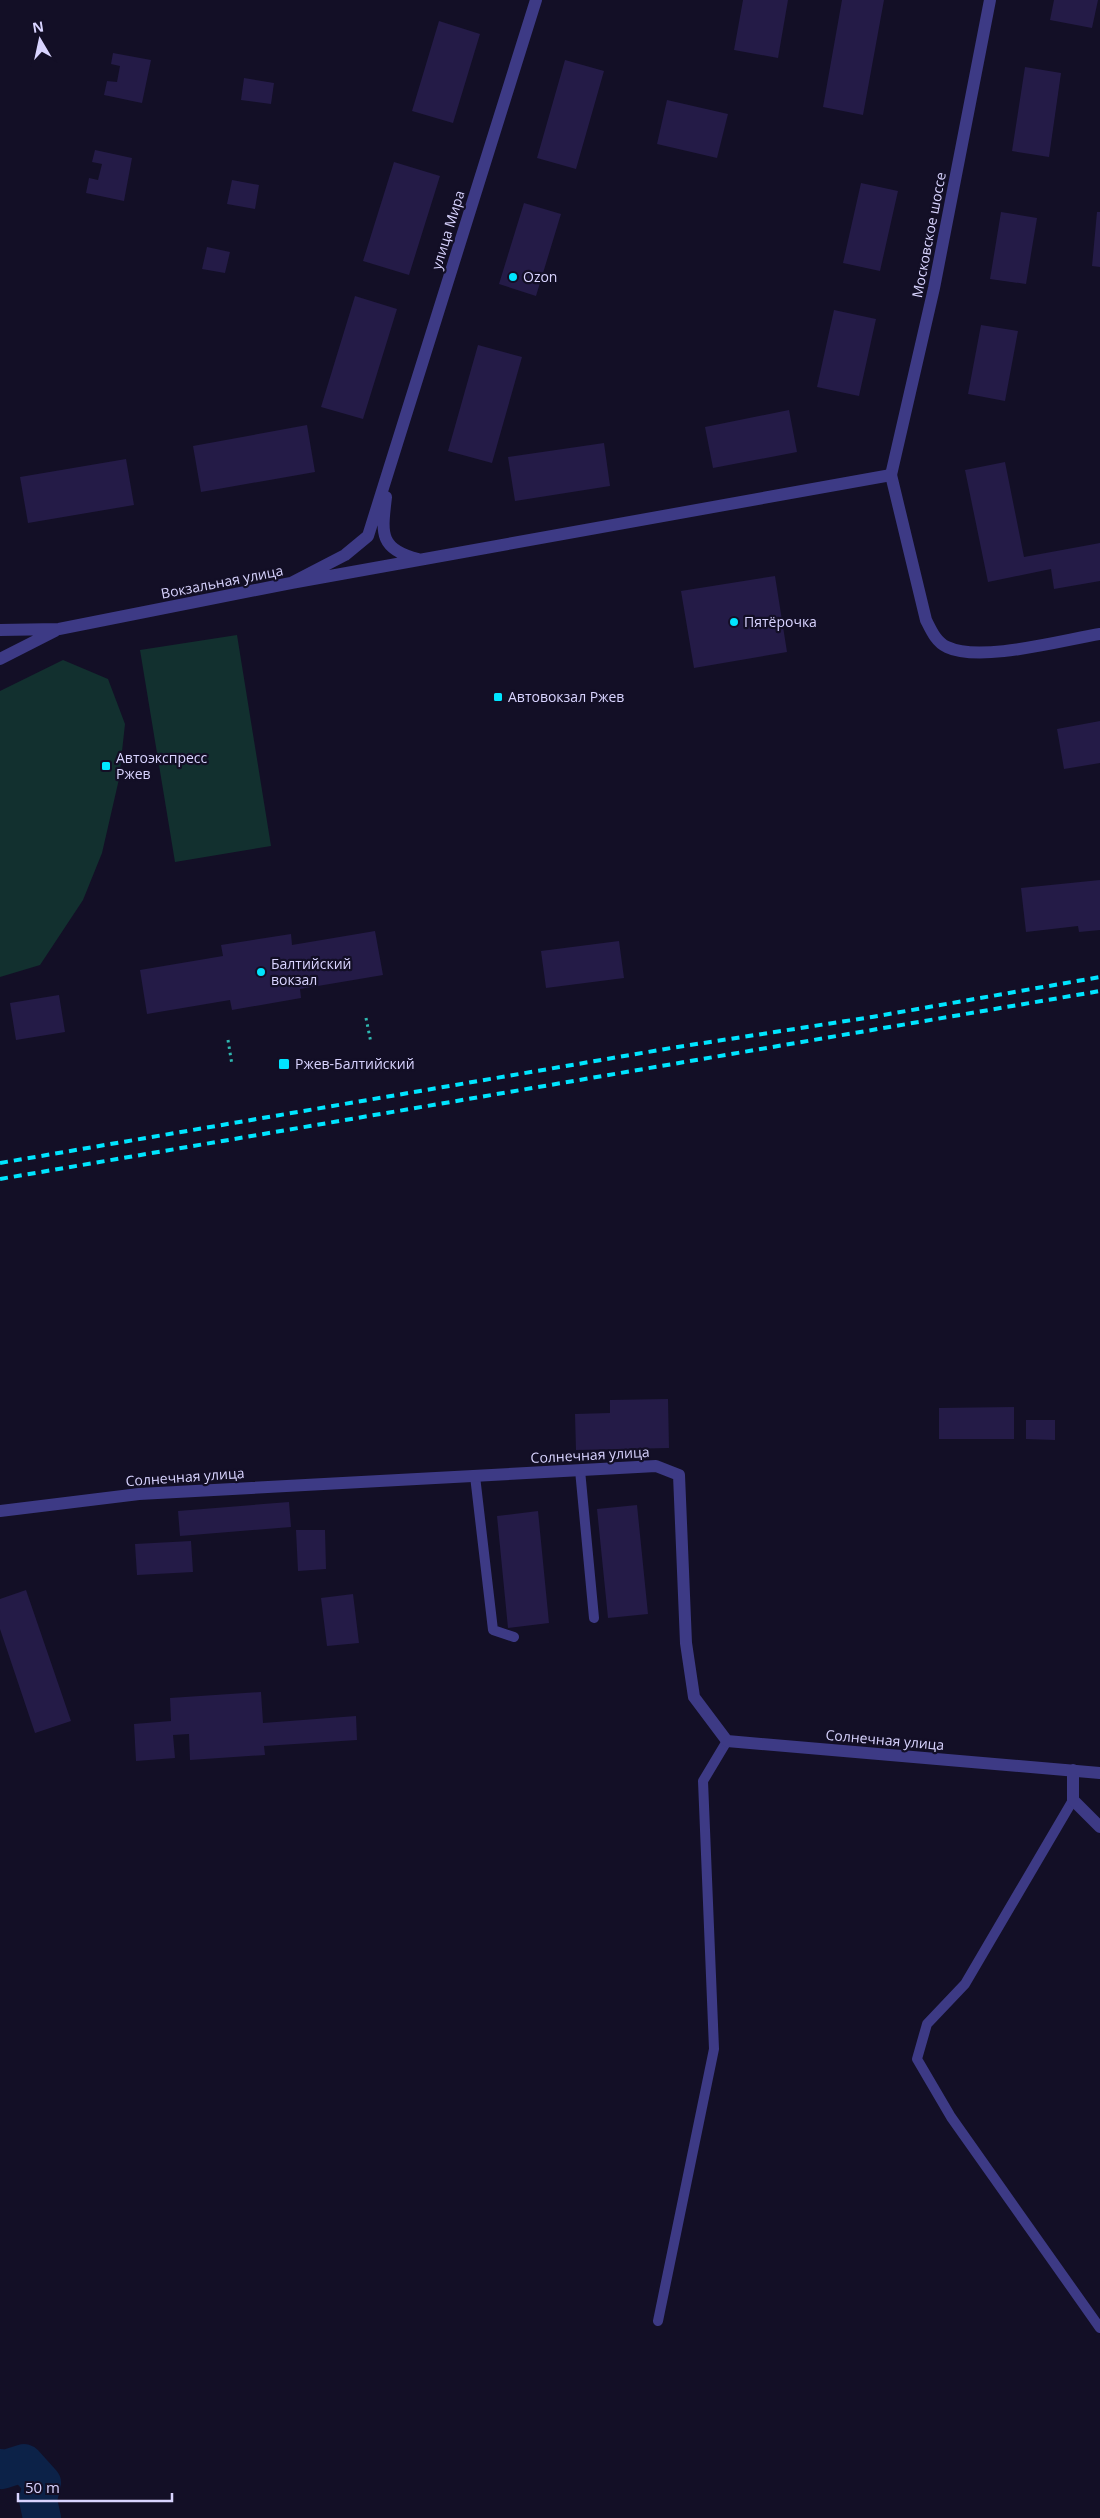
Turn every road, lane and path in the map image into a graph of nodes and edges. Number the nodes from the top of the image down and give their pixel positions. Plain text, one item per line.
1 (536, 0) edge
2 (990, 0) edge
3 (389, 470) junction
4 (891, 475) junction
5 (420, 560) junction
6 (291, 583) junction
7 (59, 629) junction
8 (0, 630) edge
9 (1100, 634) edge
10 (0, 659) edge
11 (366, 1018) dead end
12 (228, 1040) dead end
13 (370, 1043) dead end
14 (232, 1065) dead end
15 (580, 1470) junction
16 (475, 1476) junction
17 (0, 1511) edge
18 (594, 1618) dead end
19 (514, 1637) dead end
20 (727, 1741) junction
21 (1073, 1770) junction
22 (1100, 1773) edge
23 (1073, 1800) junction
24 (1100, 1827) edge
25 (658, 2321) dead end
26 (1100, 2328) edge

1 - 3 street, улица Мира
2 - 4 street, Московское шоссе
3 - 5 street
3 - 6 street, Вокзальная улица
4 - 5 street
4 - 9 street
5 - 6 street
6 - 7 street, Вокзальная улица
7 - 8 street, Вокзальная улица
7 - 10 street
11 - 13 path
12 - 14 path
15 - 16 street, Солнечная улица
15 - 18 lane
15 - 20 street, Солнечная улица
16 - 17 street, Солнечная улица
16 - 19 lane
20 - 21 street, Солнечная улица
20 - 25 lane
21 - 22 street, Солнечная улица
21 - 23 street
23 - 24 street
23 - 26 lane

